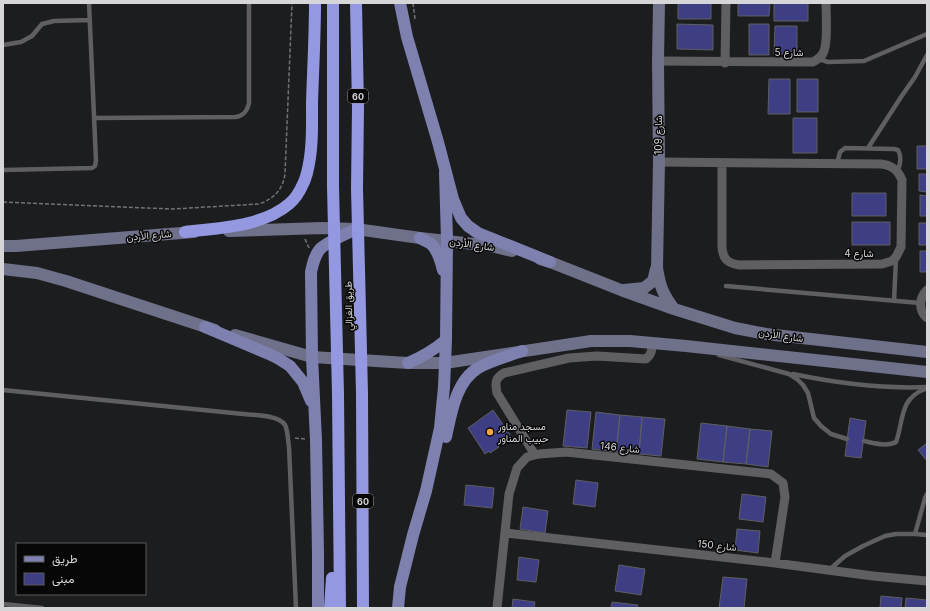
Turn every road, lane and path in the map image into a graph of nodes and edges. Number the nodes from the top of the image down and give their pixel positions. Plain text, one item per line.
1 (89, 3) edge
2 (248, 3) edge
3 (292, 3) edge
4 (315, 3) edge
5 (333, 3) edge
6 (356, 3) edge
7 (400, 3) edge
8 (659, 3) edge
9 (726, 3) edge
10 (826, 3) edge
11 (90, 20) junction
12 (927, 34) edge
13 (3, 45) edge
14 (927, 55) edge
15 (819, 59) junction
16 (658, 61) junction
17 (725, 62) junction
18 (94, 118) junction
19 (868, 148) junction
20 (659, 162) junction
21 (722, 162) junction
22 (836, 164) junction
23 (3, 170) edge
24 (445, 172) junction
25 (898, 172) junction
26 (3, 202) edge
27 (356, 229) junction
28 (185, 232) junction
29 (420, 238) junction
30 (447, 240) junction
31 (3, 246) edge
32 (896, 257) junction
33 (550, 262) junction
34 (657, 268) junction
35 (3, 269) edge
36 (726, 286) dead end
37 (621, 290) junction
38 (927, 290) edge
39 (446, 291) junction
40 (894, 301) junction
41 (920, 303) junction
42 (674, 309) junction
43 (927, 318) edge
44 (205, 327) junction
45 (446, 340) junction
46 (652, 342) junction
47 (686, 346) junction
48 (522, 351) junction
49 (927, 352) edge
50 (312, 357) junction
51 (408, 363) junction
52 (445, 363) junction
53 (927, 372) edge
54 (789, 374) junction
55 (927, 388) edge
56 (3, 390) edge
57 (315, 423) junction
58 (287, 437) junction
59 (847, 439) dead end
60 (316, 440) junction
61 (864, 441) dead end
62 (535, 455) junction
63 (339, 479) junction
64 (426, 491) junction
65 (927, 494) edge
66 (504, 533) junction
67 (915, 534) junction
68 (927, 535) edge
69 (775, 563) junction
70 (829, 570) junction
71 (927, 581) edge
72 (3, 604) edge
73 (42, 608) edge
74 (296, 608) edge
75 (318, 608) edge
76 (330, 608) edge
77 (340, 608) edge
78 (363, 608) edge
79 (398, 608) edge
80 (496, 608) edge

1 - 11 lane
2 - 18 lane
3 - 26 path
4 - 28 highway
5 - 63 highway, طريق الغزالي / 60
6 - 78 highway, طريق الغزالي / 60
7 - 24 main road
8 - 16 main road, شارع 109
9 - 17 street
10 - 15 street
11 - 13 lane
11 - 18 lane
12 - 15 lane
14 - 19 lane
15 - 17 street, شارع 5
16 - 17 street, شارع 5
16 - 20 main road, شارع 109
18 - 23 lane
19 - 22 lane
19 - 25 lane
20 - 21 street
20 - 34 main road, شارع 109
21 - 22 street
21 - 32 street, شارع 4
22 - 25 street
24 - 30 main road
24 - 33 main road
25 - 32 street
27 - 28 main road, شارع الأردن
27 - 29 main road, شارع الأردن
27 - 50 main road
28 - 31 main road, شارع الأردن
29 - 30 main road, شارع الأردن
29 - 39 main road
30 - 33 main road, شارع الأردن
30 - 39 main road
32 - 40 lane
33 - 37 main road, شارع الأردن
34 - 37 main road, شارع 109
34 - 42 main road, شارع 109
35 - 44 main road, شارع الأردن
36 - 40 lane
37 - 42 main road, شارع الأردن
38 - 41 street
39 - 45 main road
40 - 41 lane
41 - 43 street
42 - 49 main road, شارع الأردن
44 - 50 main road, شارع الأردن
44 - 57 main road
45 - 51 main road
45 - 52 main road
46 - 47 main road, شارع الأردن
46 - 48 main road, شارع الأردن
46 - 62 street
47 - 53 main road, شارع الأردن
47 - 54 lane
48 - 52 main road, شارع الأردن
48 - 64 main road
50 - 51 main road, شارع الأردن
50 - 57 main road
51 - 52 main road, شارع الأردن
52 - 64 main road
54 - 55 lane
54 - 59 lane
55 - 61 lane
56 - 58 lane
57 - 60 main road
58 - 60 path
58 - 74 lane
60 - 75 main road
62 - 66 street, شارع 146
62 - 69 street, شارع 146
63 - 76 highway
63 - 77 highway, طريق الغزالي / 60
64 - 79 main road
65 - 67 lane
66 - 69 street, شارع 150
66 - 80 street, شارع 146
67 - 68 lane
67 - 70 lane
69 - 70 street, شارع 150
70 - 71 street, شارع 150
72 - 73 lane

